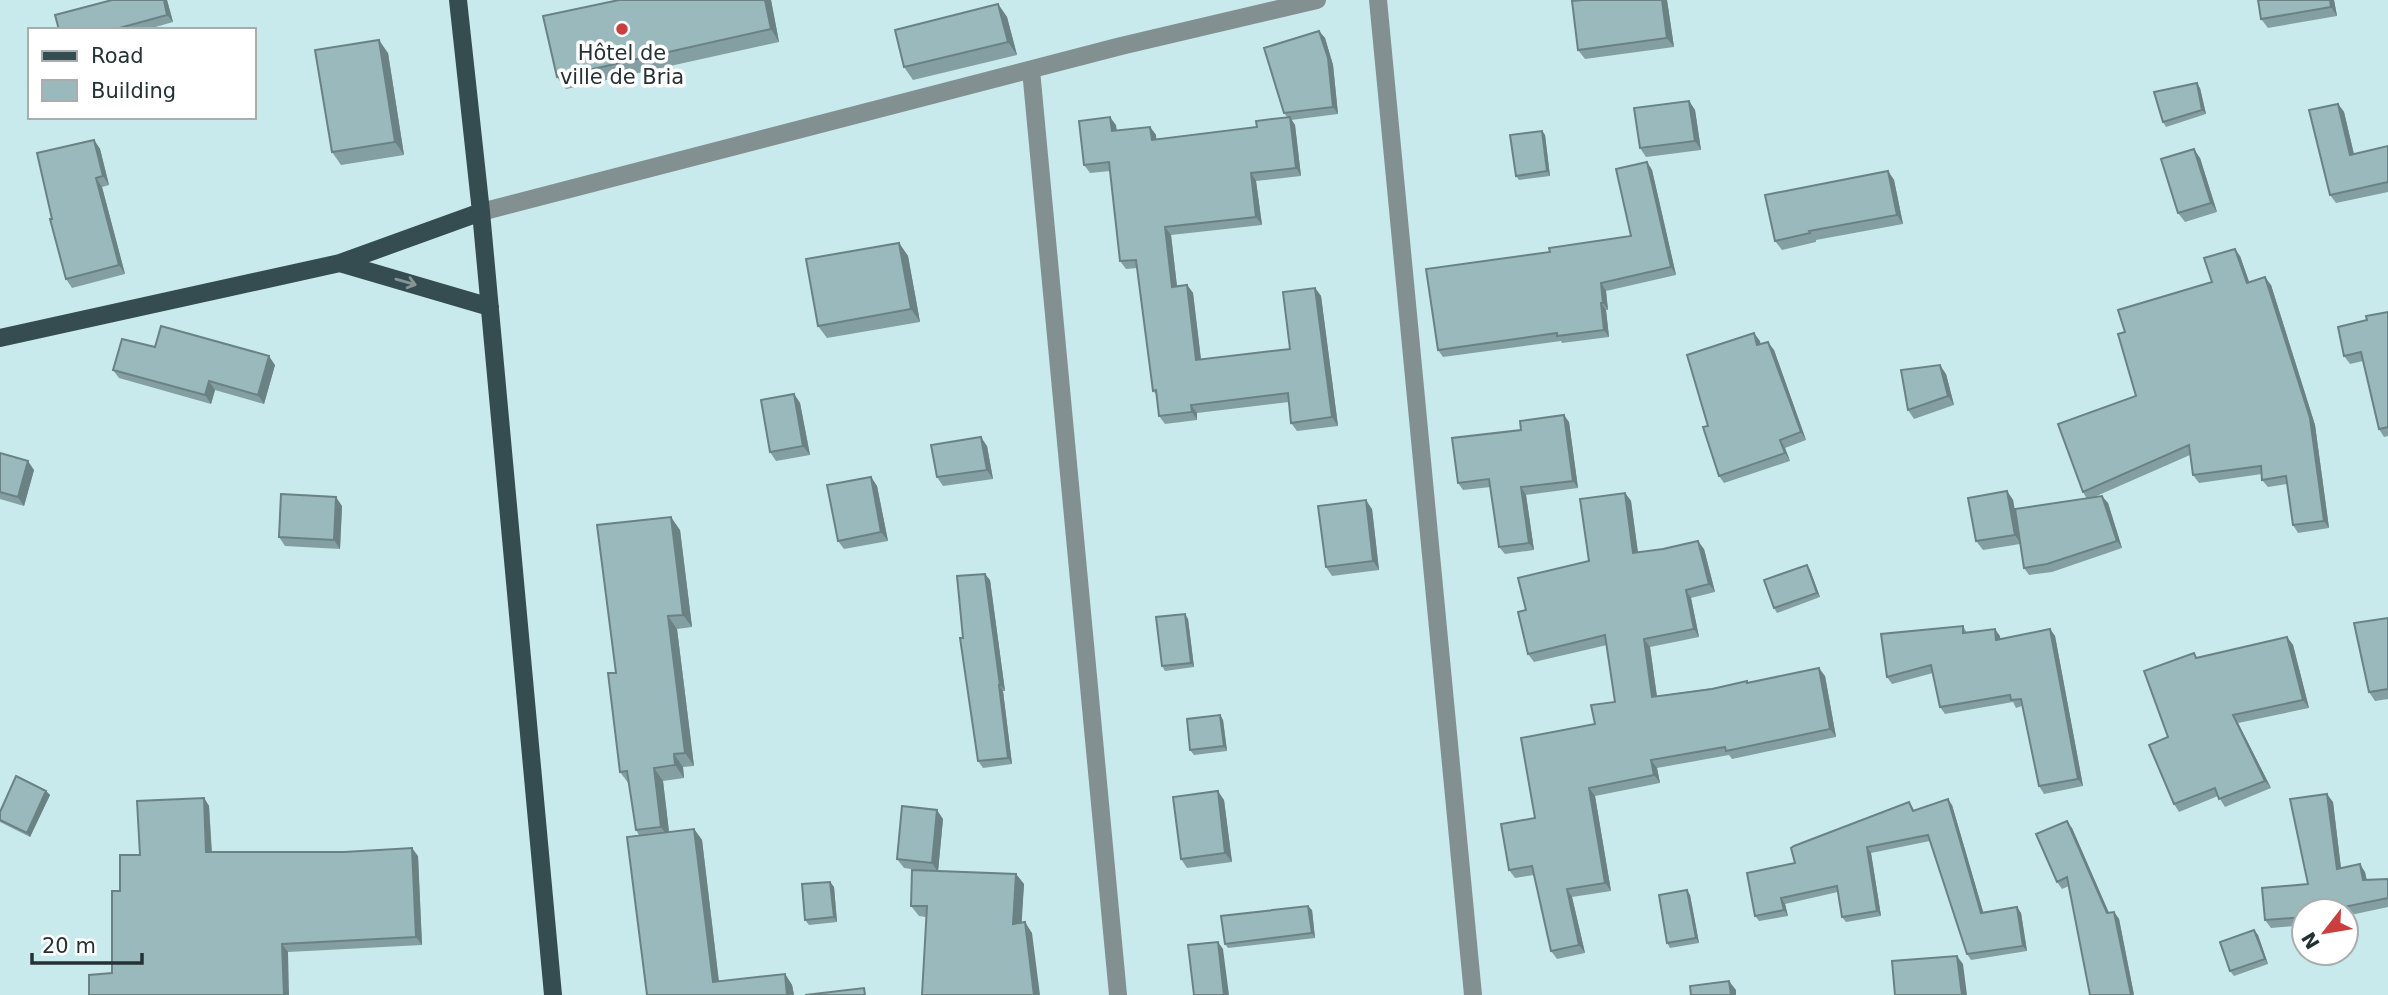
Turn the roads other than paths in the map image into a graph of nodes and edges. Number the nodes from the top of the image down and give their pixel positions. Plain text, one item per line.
1 (457, 0) edge
2 (1317, 0) edge
3 (1378, 0) edge
4 (1031, 70) junction
5 (481, 212) junction
6 (340, 263) junction
7 (490, 307) junction
8 (0, 338) edge
9 (553, 995) edge
10 (1118, 995) edge
11 (1473, 995) edge

1 - 5 main road
2 - 4 street
3 - 11 street
4 - 5 street
4 - 10 street
5 - 6 main road
5 - 7 main road
6 -> 7 main road
6 - 8 main road
7 - 9 main road

